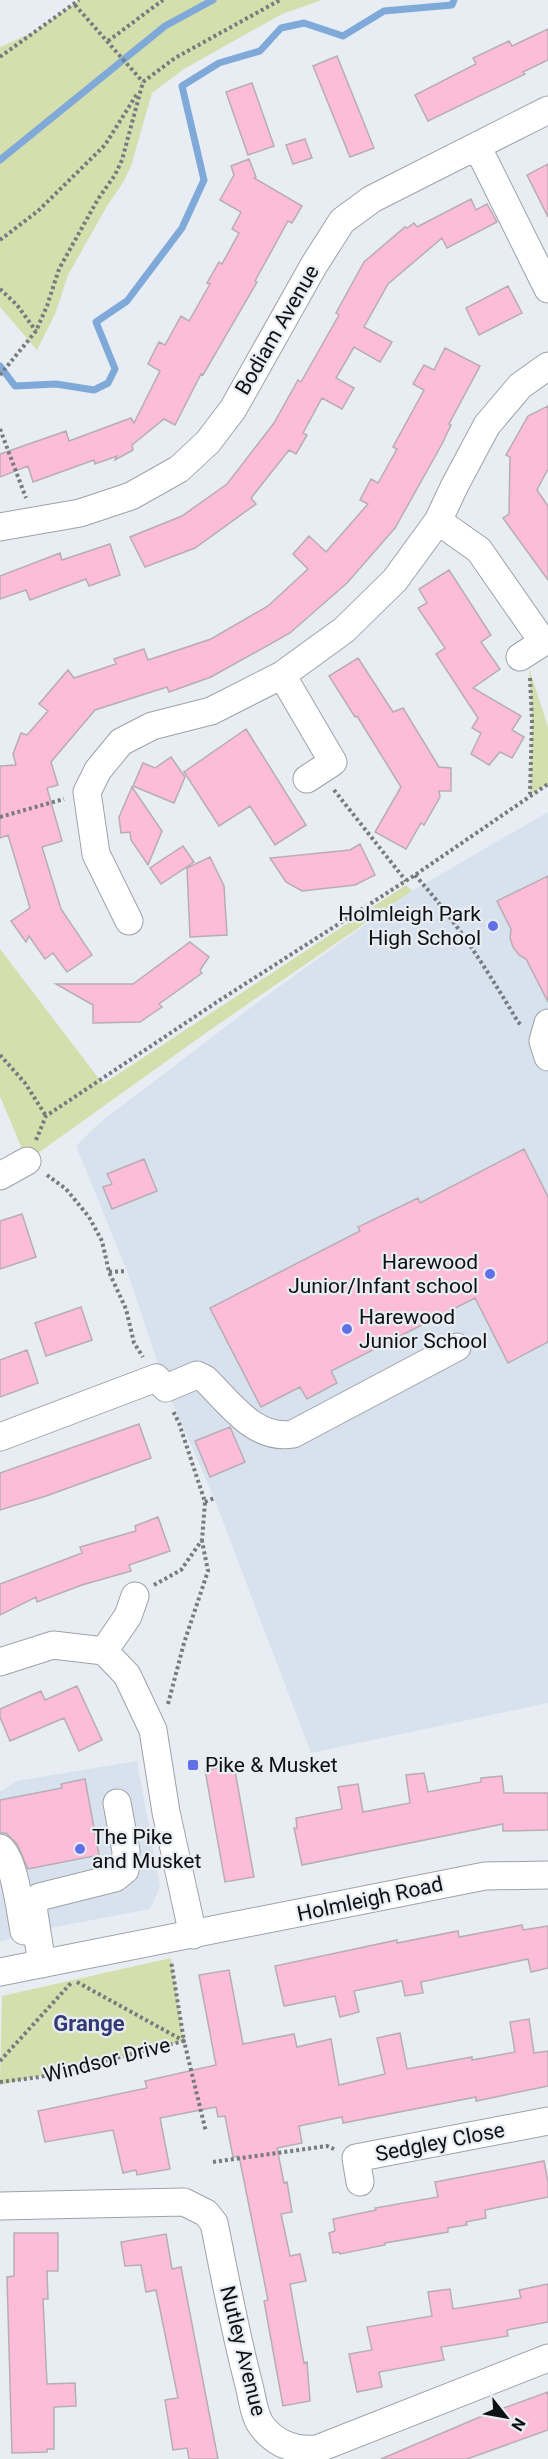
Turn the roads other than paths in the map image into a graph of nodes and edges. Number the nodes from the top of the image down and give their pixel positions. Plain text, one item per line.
1 (548, 110) edge
2 (477, 146) junction
3 (548, 290) edge
4 (548, 366) edge
5 (438, 521) junction
6 (0, 527) edge
7 (534, 648) edge
8 (282, 675) junction
9 (314, 775) road end
10 (129, 921) dead end
11 (27, 1161) road end
12 (0, 1176) edge
13 (457, 1347) dead end
14 (0, 1437) edge
15 (135, 1596) road end
16 (104, 1651) junction
17 (0, 1662) edge
18 (117, 1803) dead end
19 (0, 1848) edge
20 (548, 1875) edge
21 (180, 1938) junction
22 (37, 1966) junction
23 (0, 1972) edge
24 (548, 2121) edge
25 (358, 2170) road end
26 (0, 2206) edge
27 (548, 2358) edge

1 - 2 street, Bodiam Avenue
2 - 3 street
2 - 6 street, Bodiam Avenue
4 - 5 street
5 - 7 street
5 - 8 street
8 - 9 street
8 - 10 street
11 - 12 street
13 - 14 street
15 - 16 street
16 - 17 street
16 - 21 street
18 - 22 street
19 - 22 street
20 - 21 street, Holmleigh Road
21 - 22 street
22 - 23 street
24 - 25 street, Sedgley Close
26 - 27 street, Nutley Avenue

